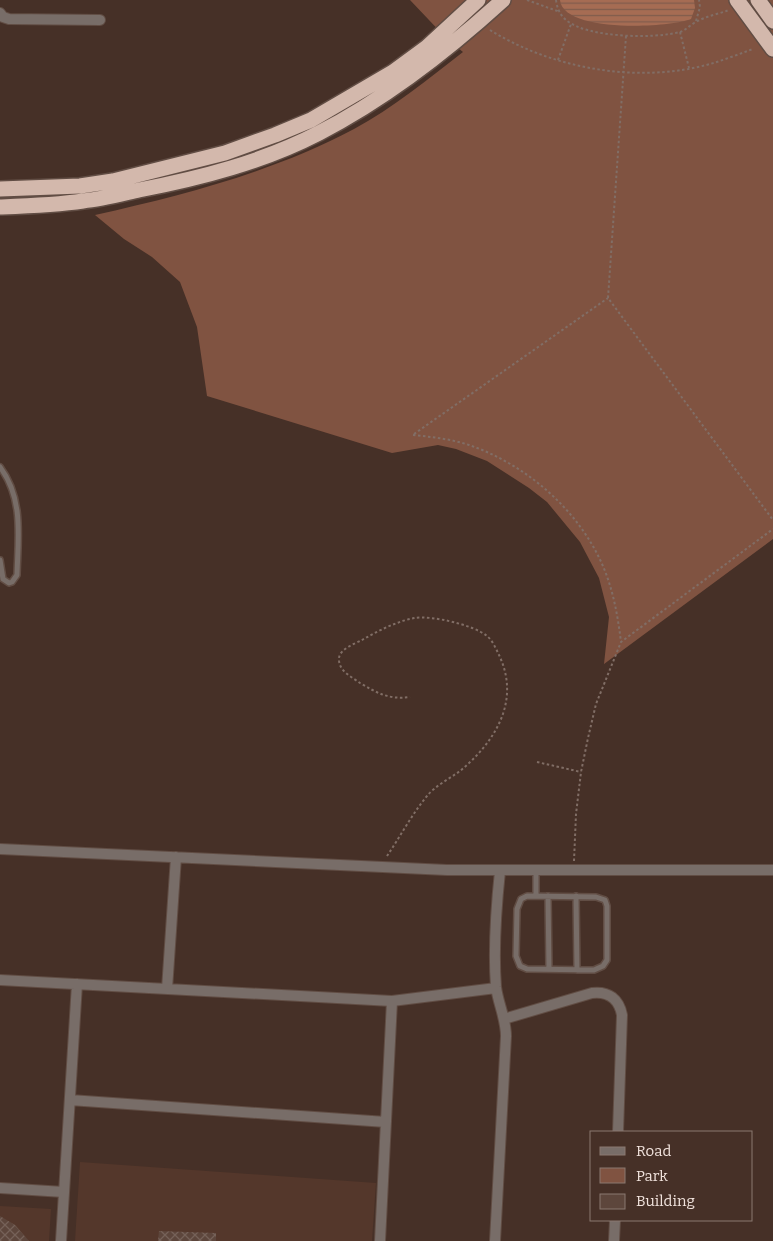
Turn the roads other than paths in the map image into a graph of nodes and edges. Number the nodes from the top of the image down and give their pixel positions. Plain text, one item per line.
1 (477, 0) edge
2 (503, 0) edge
3 (758, 0) edge
4 (769, 0) edge
5 (733, 5) edge
6 (773, 8) edge
7 (0, 13) edge
8 (100, 20) dead end
9 (773, 21) edge
10 (773, 49) edge
11 (0, 189) edge
12 (81, 194) junction
13 (0, 207) edge
14 (0, 468) edge
15 (0, 560) edge
16 (0, 849) edge
17 (176, 857) junction
18 (536, 870) junction
19 (773, 870) edge
20 (500, 871) junction
21 (536, 896) junction
22 (548, 896) junction
23 (576, 896) junction
24 (549, 969) junction
25 (577, 970) junction
26 (0, 980) edge
27 (77, 984) junction
28 (496, 988) junction
29 (167, 989) junction
30 (392, 1000) junction
31 (504, 1019) junction
32 (70, 1100) junction
33 (386, 1122) junction
34 (618, 1131) edge
35 (0, 1188) edge
36 (64, 1192) junction
37 (615, 1221) edge
38 (61, 1241) edge
39 (380, 1241) edge
40 (495, 1241) edge
41 (614, 1241) edge

1 - 12 highway
2 - 12 highway
3 - 9 highway
4 - 6 highway
5 - 10 highway
7 - 8 street
11 - 12 highway
12 - 13 highway
14 - 15 lane
16 - 17 street
17 - 20 street
17 - 29 street
18 - 19 street
18 - 20 street
18 - 21 lane
20 - 28 street
21 - 22 lane
21 - 24 lane
22 - 23 lane
22 - 24 lane
23 - 25 lane
23 - 25 lane
24 - 25 lane
26 - 27 street
27 - 29 street
27 - 32 street
28 - 30 street
28 - 31 street
29 - 30 street
30 - 33 street
31 - 34 street
31 - 40 street
32 - 33 street
32 - 36 street
33 - 39 street
35 - 36 street
36 - 38 street
37 - 41 street

